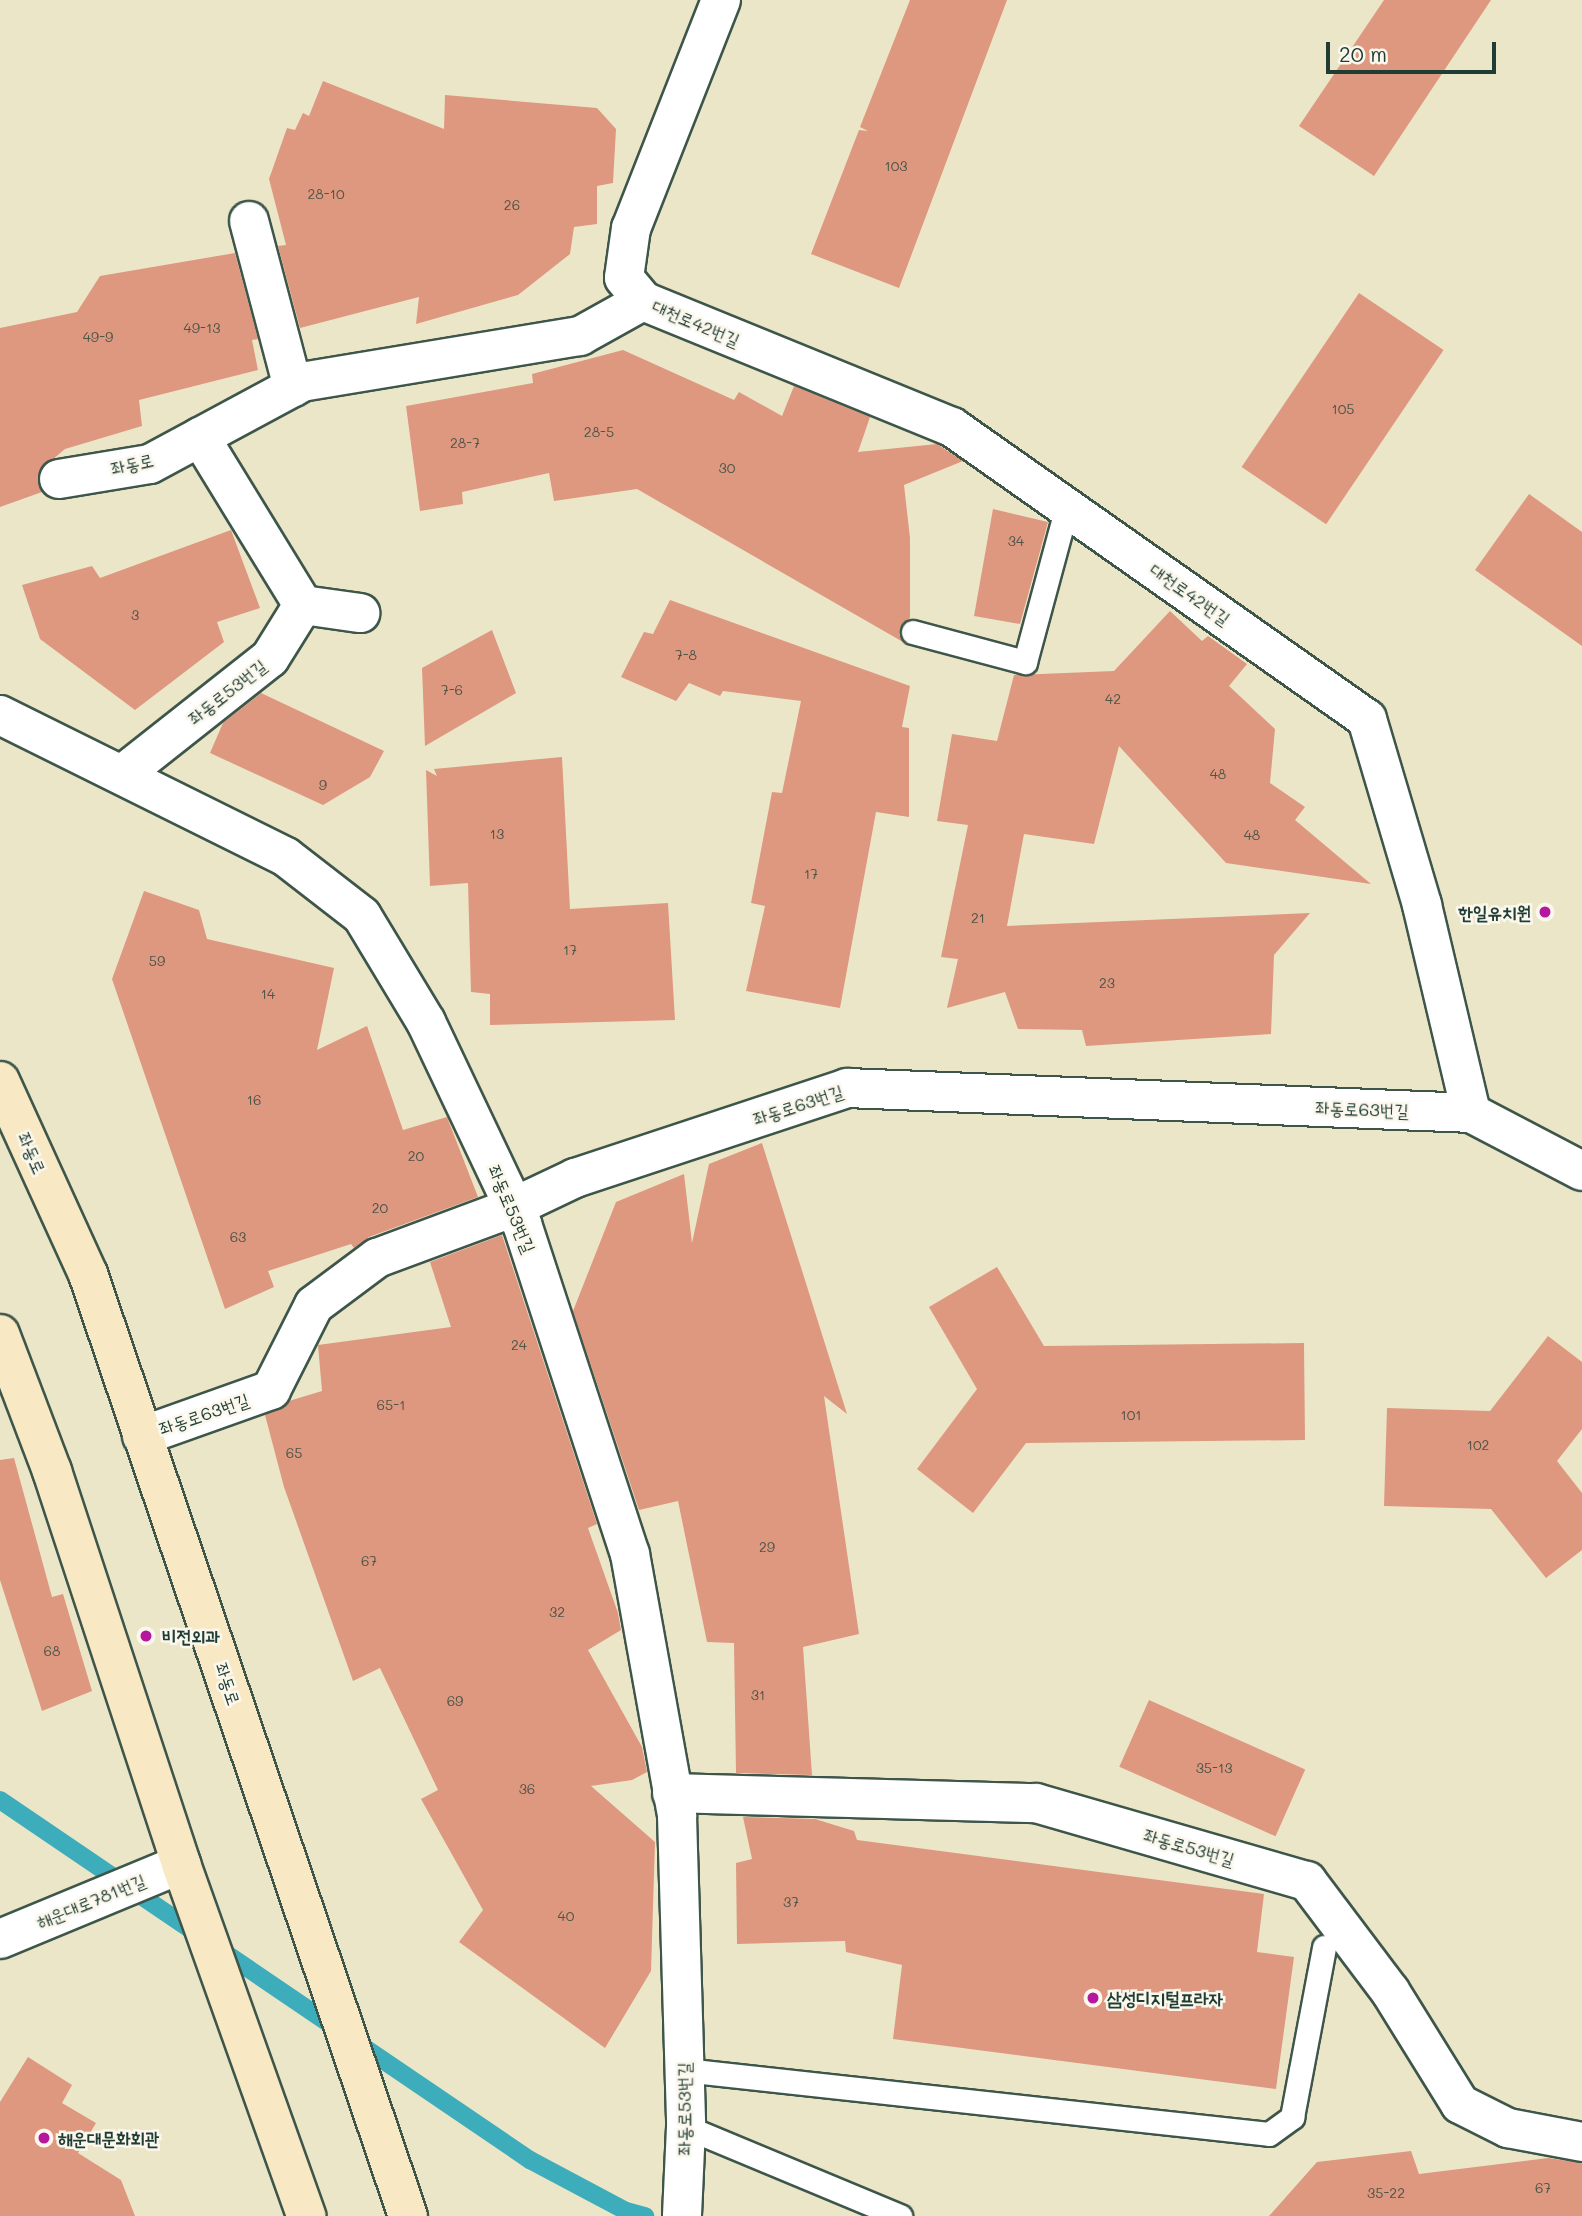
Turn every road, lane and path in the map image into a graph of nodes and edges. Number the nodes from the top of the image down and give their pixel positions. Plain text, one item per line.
1 (721, 0) edge
2 (249, 221) dead end
3 (643, 301) junction
4 (293, 387) junction
5 (200, 437) junction
6 (59, 479) dead end
7 (1067, 506) junction
8 (303, 606) junction
9 (360, 613) dead end
10 (913, 632) dead end
11 (0, 715) edge
12 (123, 774) junction
13 (0, 1081) edge
14 (1472, 1113) junction
15 (1582, 1171) edge
16 (514, 1207) junction
17 (0, 1334) edge
18 (142, 1436) junction
19 (673, 1793) junction
20 (181, 1864) junction
21 (11, 1934) edge
22 (1324, 1947) dead end
23 (684, 2070) junction
24 (686, 2127) junction
25 (1582, 2142) edge
26 (394, 2179) junction
27 (306, 2215) edge
28 (408, 2216) edge
29 (437, 2216) edge
30 (682, 2216) edge
31 (900, 2216) edge

1 - 3 street, 대천로42번길
2 - 4 street
3 - 4 street, 대천로42번길
3 - 7 street, 대천로42번길
4 - 5 street, 대천로42번길
5 - 6 street, 좌동로
5 - 8 street
7 - 10 lane
7 - 14 street, 대천로42번길
8 - 9 street
8 - 12 street, 좌동로53번길
11 - 12 street, 좌동로53번길
12 - 16 street, 좌동로53번길
13 - 18 main road, 좌동로
14 - 15 street, 좌동로63번길
14 - 16 street, 좌동로63번길
16 - 18 street, 좌동로63번길
16 - 19 street, 좌동로53번길
17 - 20 main road
18 - 26 main road, 좌동로
19 - 23 street, 좌동로53번길
19 - 25 street, 좌동로53번길
20 - 21 street, 해운대로781번길
20 - 27 main road
22 - 23 lane
23 - 24 street, 좌동로53번길
24 - 30 street, 좌동로53번길
24 - 31 lane
26 - 28 main road, 좌동로
26 - 29 main road

